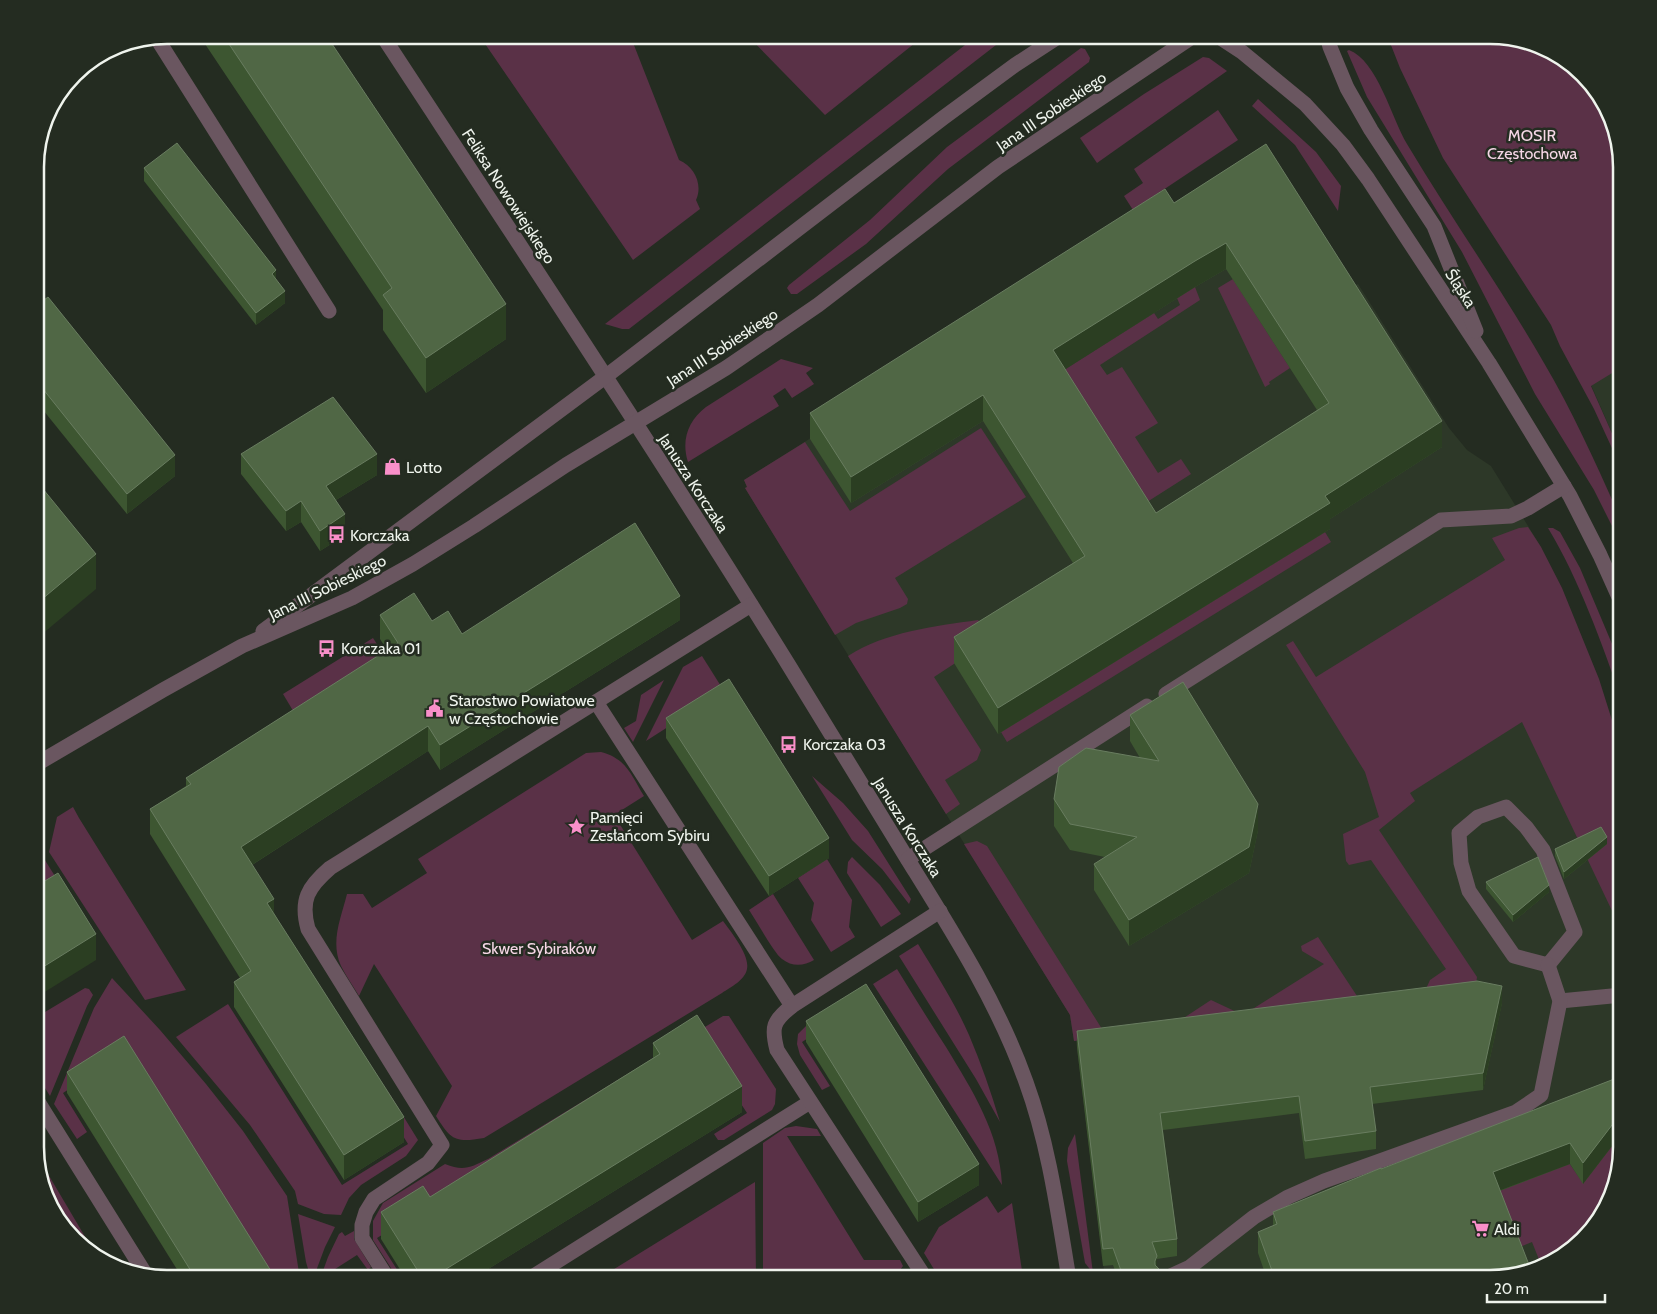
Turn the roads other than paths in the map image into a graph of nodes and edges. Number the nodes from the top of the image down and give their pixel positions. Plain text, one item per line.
1 (161, 44) edge
2 (388, 44) edge
3 (1047, 44) edge
4 (1182, 44) edge
5 (1230, 44) edge
6 (1329, 44) edge
7 (329, 311) dead end
8 (1489, 363) junction
9 (605, 377) junction
10 (634, 422) junction
11 (1564, 486) junction
12 (1613, 572) edge
13 (751, 605) junction
14 (242, 646) junction
15 (596, 702) junction
16 (44, 760) edge
17 (908, 859) junction
18 (940, 911) junction
19 (1548, 965) junction
20 (1613, 996) edge
21 (1560, 1001) junction
22 (792, 1006) junction
23 (810, 1102) junction
24 (44, 1111) edge
25 (142, 1268) edge
26 (382, 1270) edge
27 (543, 1270) edge
28 (920, 1270) edge
29 (1068, 1270) edge
30 (1184, 1270) edge

1 - 7 street
2 - 9 street, Feliksa Nowowiejskiego
3 - 9 street, Jana III Sobieskiego
4 - 10 street, Jana III Sobieskiego
5 - 8 street, Śląska
6 - 8 street
8 - 11 street, Śląska
9 - 10 street, Janusza Korczaka
9 - 14 street, Jana III Sobieskiego
10 - 13 street, Janusza Korczaka
10 - 14 street, Jana III Sobieskiego
11 - 12 street, Śląska
11 - 17 street
13 - 15 street
13 - 17 street, Janusza Korczaka
14 - 16 street, Jana III Sobieskiego
15 - 22 street
15 - 26 street
17 - 18 street, Janusza Korczaka
18 - 22 street
18 - 29 street, Janusza Korczaka
19 - 19 street
19 - 21 street
20 - 21 street
21 - 30 street
22 - 23 street
23 - 27 street
23 - 28 street
24 - 25 street

